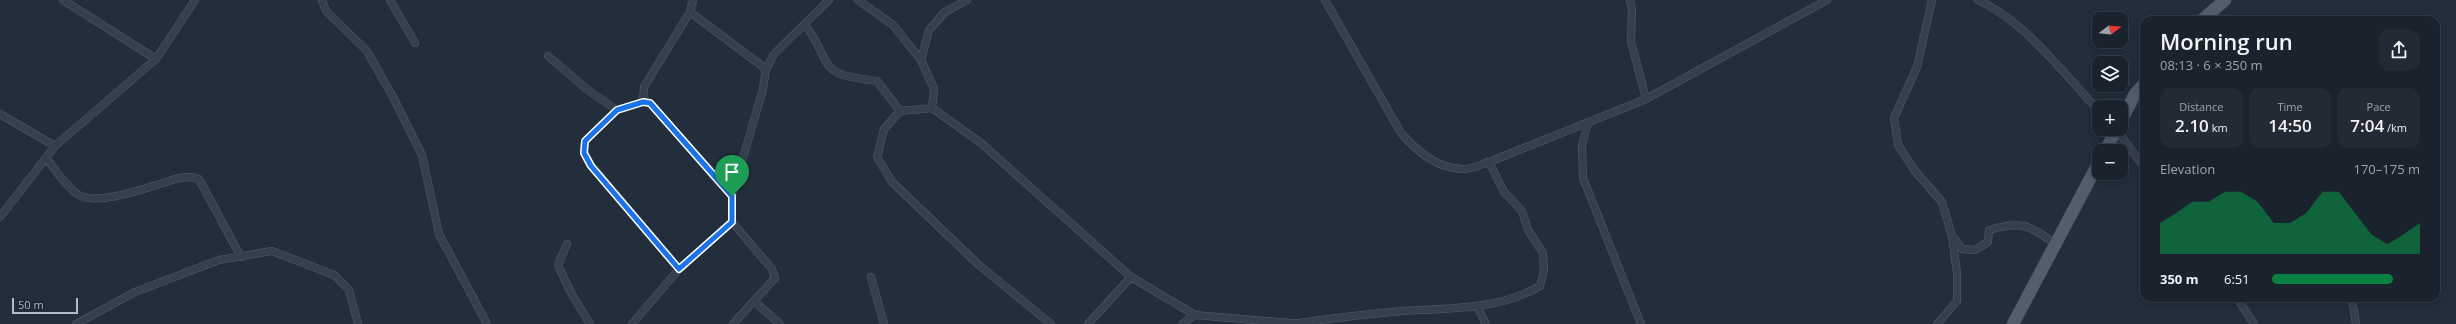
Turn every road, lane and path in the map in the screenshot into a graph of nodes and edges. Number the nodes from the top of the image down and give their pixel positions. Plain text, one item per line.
1 (63, 0) edge
2 (195, 0) edge
3 (322, 0) edge
4 (390, 0) edge
5 (693, 0) edge
6 (829, 0) edge
7 (858, 0) edge
8 (967, 0) edge
9 (1325, 0) edge
10 (1630, 0) edge
11 (1932, 0) edge
12 (1978, 0) edge
13 (2225, 0) edge
14 (1822, 1) edge
15 (690, 12) junction
16 (2207, 16) edge
17 (805, 24) junction
18 (415, 43) dead end
19 (548, 56) dead end
20 (156, 59) junction
21 (921, 60) junction
22 (766, 70) junction
23 (2140, 88) edge
24 (1646, 99) junction
25 (643, 102) junction
26 (2092, 103) edge
27 (932, 108) junction
28 (2128, 108) edge
29 (617, 110) junction
30 (900, 111) junction
31 (0, 114) edge
32 (1588, 123) junction
33 (2122, 136) edge
34 (55, 146) junction
35 (47, 159) junction
36 (2140, 161) edge
37 (1489, 162) junction
38 (2092, 175) edge
39 (732, 196) junction
40 (0, 217) edge
41 (732, 222) junction
42 (1952, 236) junction
43 (2054, 243) junction
44 (567, 244) dead end
45 (241, 256) junction
46 (679, 269) junction
47 (871, 277) dead end
48 (1131, 277) junction
49 (755, 302) junction
50 (2240, 302) edge
51 (2353, 302) edge
52 (1477, 306) junction
53 (1195, 315) junction
54 (76, 324) edge
55 (358, 324) edge
56 (487, 324) edge
57 (590, 324) edge
58 (632, 324) edge
59 (733, 324) edge
60 (780, 324) edge
61 (884, 324) edge
62 (1050, 324) edge
63 (1088, 324) edge
64 (1182, 324) edge
65 (1300, 324) edge
66 (1486, 324) edge
67 (1641, 324) edge
68 (1937, 324) edge
69 (2013, 324) edge
70 (2254, 324) edge
71 (2356, 324) edge

1 - 20 street
2 - 20 street
3 - 56 street
4 - 18 street
5 - 15 street
6 - 17 street
7 - 21 street
8 - 21 street
9 - 37 street
10 - 24 street
11 - 42 street
12 - 26 street
13 - 16 main road
14 - 24 street
15 - 22 street
15 - 25 street
17 - 22 street
17 - 30 street
19 - 29 street
20 - 34 street
21 - 27 street
22 - 39 street
23 - 28 main road
24 - 32 street
25 - 29 street
25 - 39 street
27 - 30 street
27 - 48 street
29 - 46 street
30 - 62 street
31 - 34 street
32 - 37 street
32 - 67 street
33 - 36 street
34 - 35 street
35 - 40 street
35 - 45 street
37 - 52 street
38 - 43 main road
39 - 41 street
41 - 46 street
41 - 49 street
42 - 43 street
42 - 68 street
43 - 69 main road
44 - 57 street
45 - 54 street
45 - 55 street
46 - 58 street
47 - 61 street
48 - 53 street
48 - 63 street
49 - 59 street
49 - 60 street
50 - 70 street
51 - 71 street
52 - 65 street
52 - 66 street
53 - 64 street
53 - 65 street

